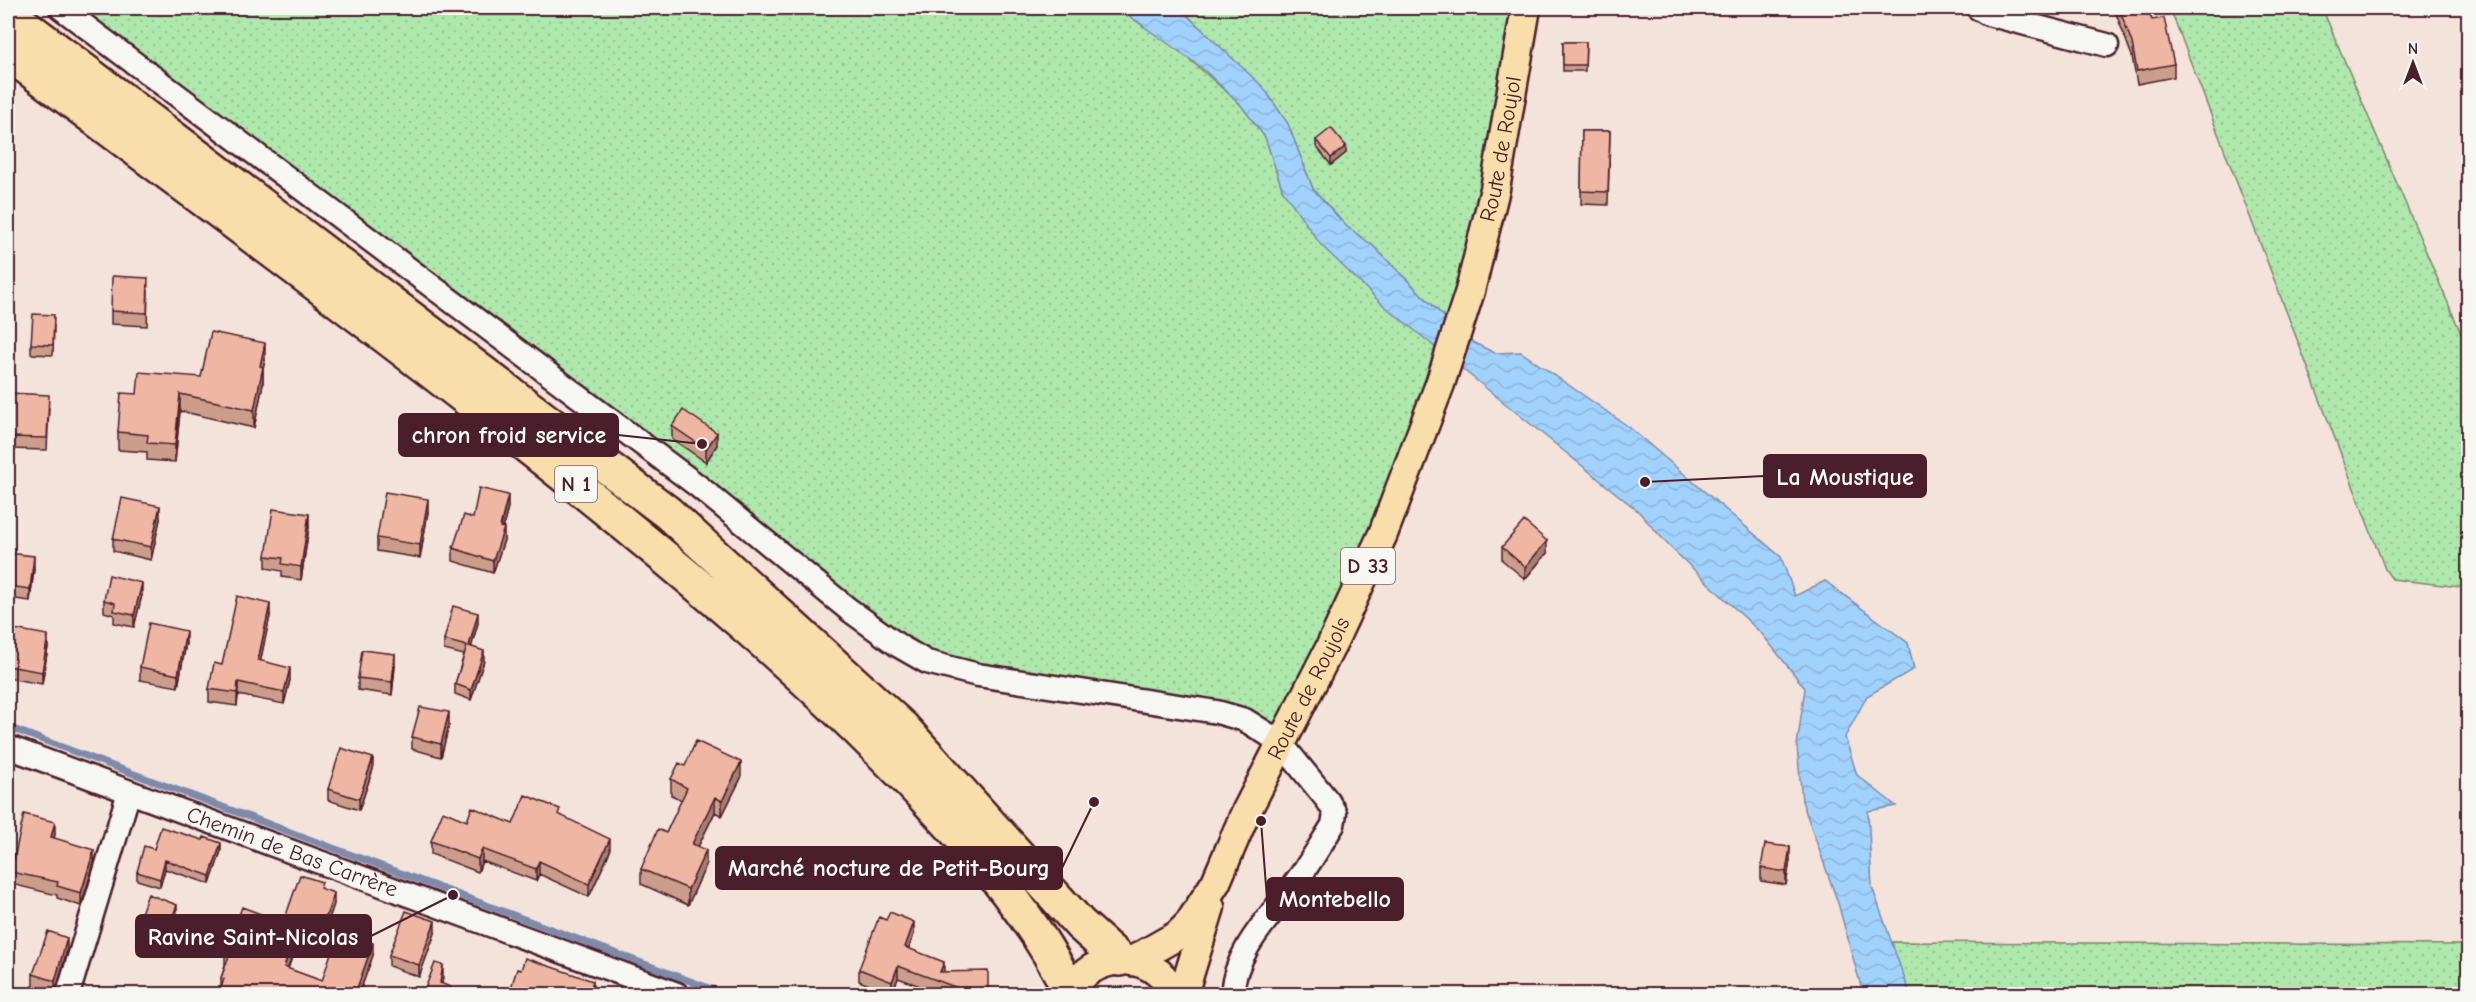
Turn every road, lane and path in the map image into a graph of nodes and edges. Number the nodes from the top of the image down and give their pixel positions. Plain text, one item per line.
1 (61, 8) edge
2 (1526, 8) edge
3 (1978, 8) edge
4 (8, 13) edge
5 (2107, 45) dead end
6 (8, 53) edge
7 (1470, 291) joint
8 (1280, 742) junction
9 (8, 747) edge
10 (129, 792) junction
11 (1216, 882) junction
12 (1126, 960) junction
13 (1070, 993) edge
14 (68, 994) edge
15 (677, 994) edge
16 (1173, 994) edge
17 (1183, 994) edge
18 (1232, 994) edge

1 - 8 street
2 - 7 main road, Route de Roujol / D 33
3 - 5 street
4 - 12 highway, N 1
6 - 13 highway, N 1
7 - 8 main road, Route de Roujols / D 33
8 - 11 main road, Route de Roujols / D 33
8 - 18 street
9 - 10 street, Chemin de Bas Carrère
10 - 14 street
10 - 15 street, Chemin de Bas Carrère
11 - 12 main road, Route de Roujols / D 33
11 - 17 main road, Route de Roujols / D 33
12 - 13 main road, N 1
12 - 16 main road, N 1

